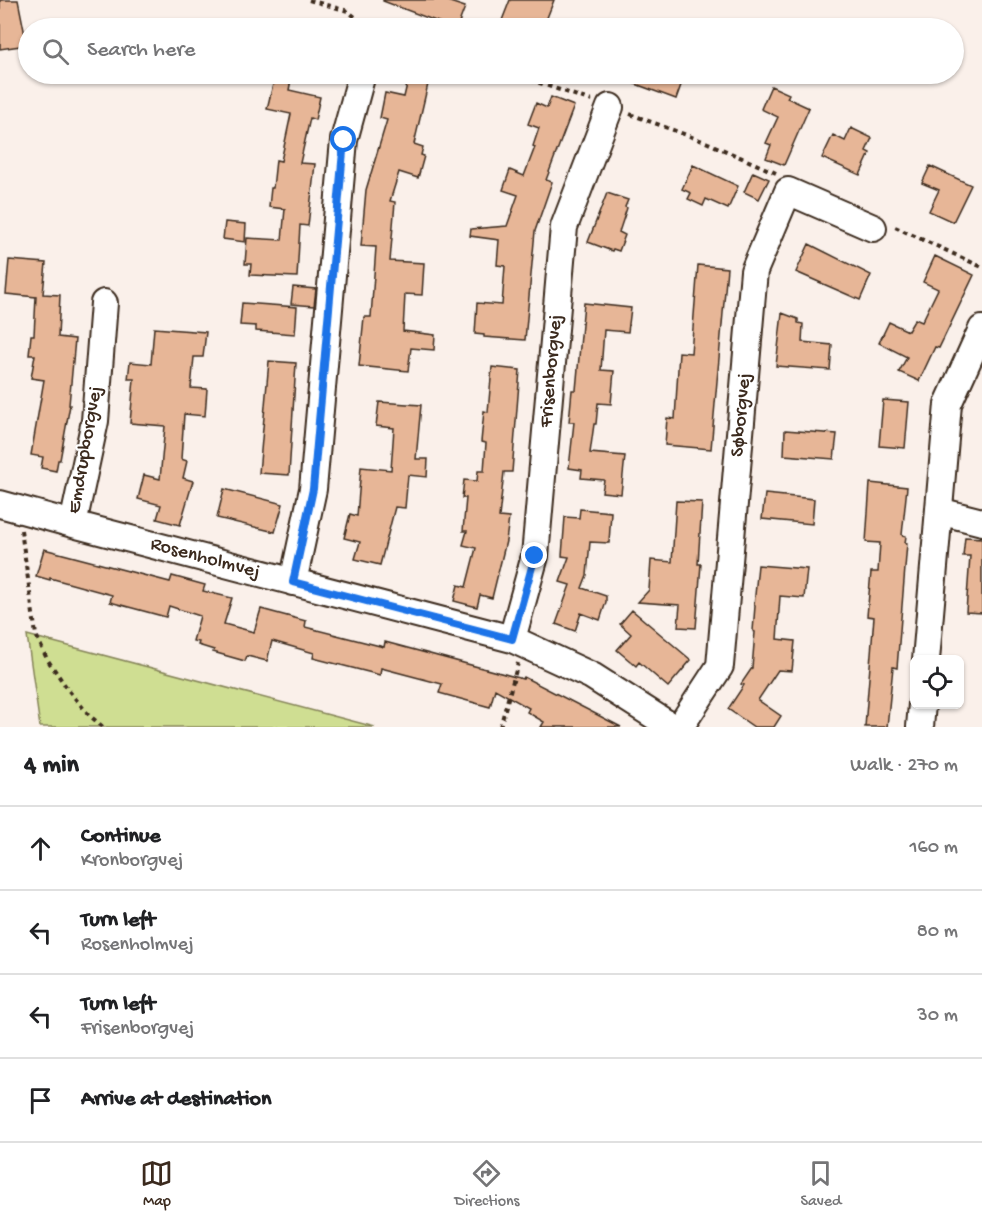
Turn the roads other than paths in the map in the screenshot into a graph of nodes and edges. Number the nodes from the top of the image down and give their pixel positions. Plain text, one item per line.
1 (359, 84) edge
2 (610, 107) road end
3 (873, 228) road end
4 (104, 303) dead end
5 (982, 329) edge
6 (9, 506) edge
7 (939, 511) junction
8 (982, 522) edge
9 (73, 524) junction
10 (293, 582) junction
11 (519, 642) junction
12 (926, 655) edge
13 (922, 709) edge
14 (672, 727) edge
15 (680, 727) edge
16 (921, 727) edge

1 - 10 street
2 - 11 street, Frisenborgvej
3 - 15 street, Søborgvej
4 - 9 street, Emdrupborgvej
5 - 7 street
6 - 9 street, Rosenholmvej
7 - 8 street
7 - 12 street
9 - 10 street, Rosenholmvej
10 - 11 street, Rosenholmvej
11 - 14 street, Rosenholmvej
13 - 16 street

